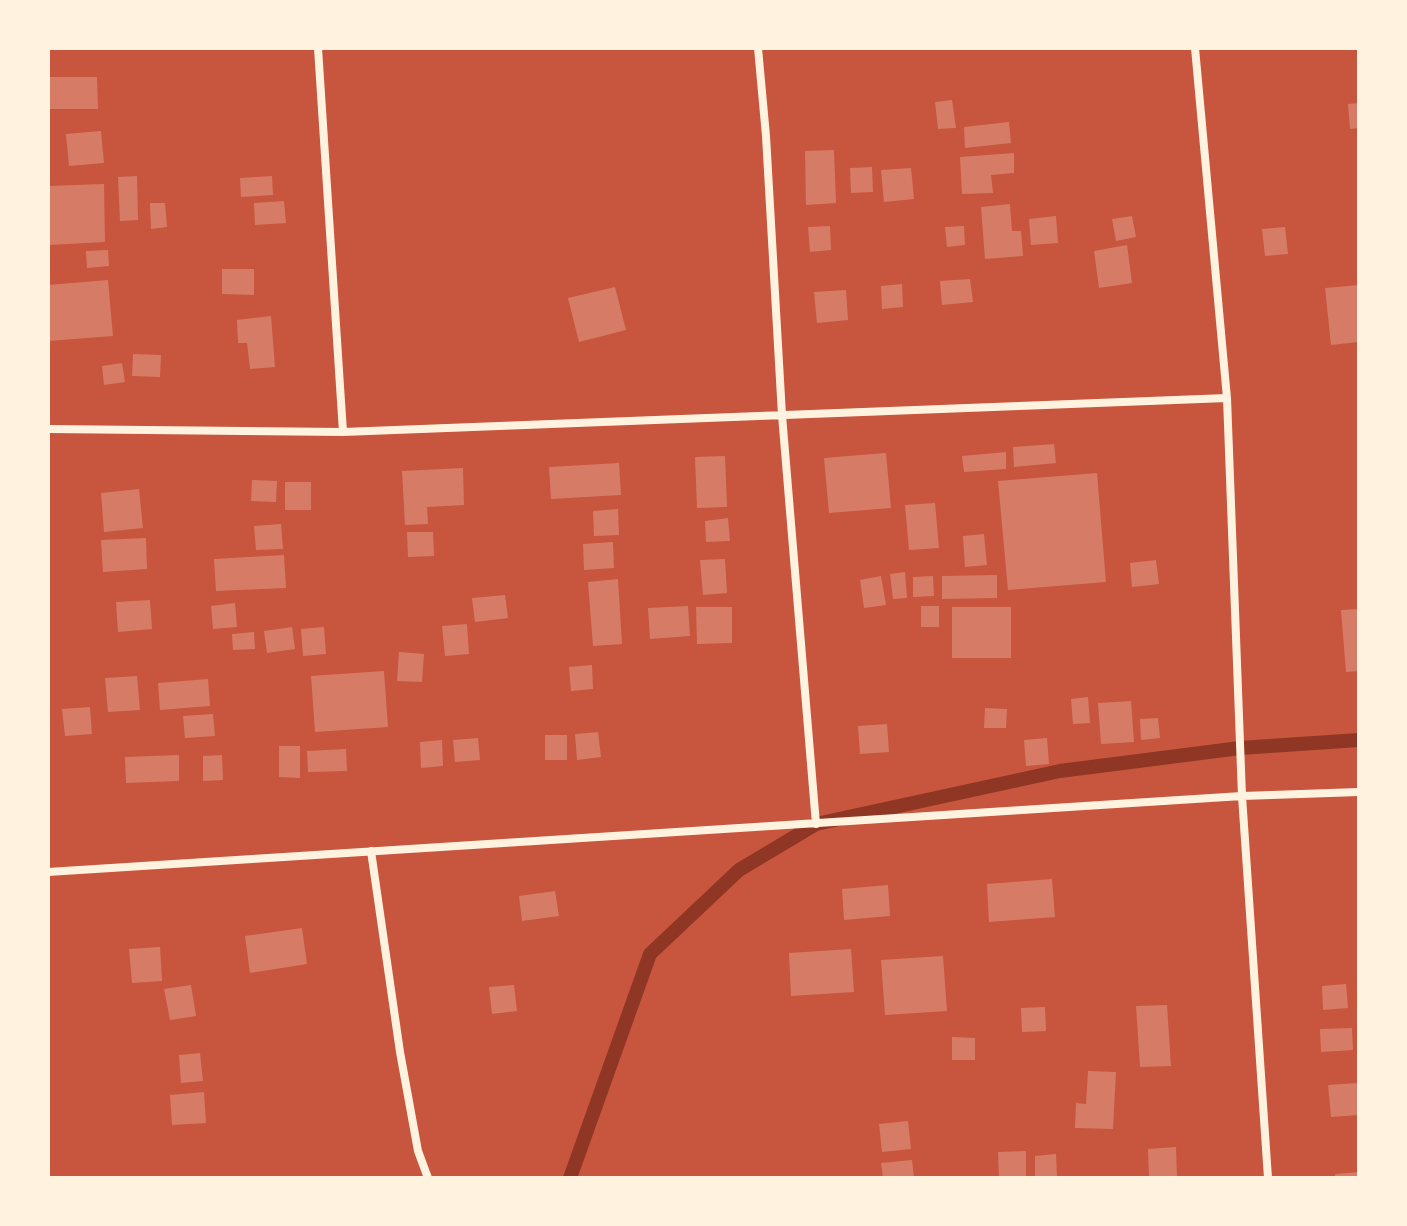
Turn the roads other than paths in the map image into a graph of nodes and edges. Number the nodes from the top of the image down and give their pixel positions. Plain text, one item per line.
1 (318, 48) edge
2 (758, 48) edge
3 (1195, 48) edge
4 (1227, 398) junction
5 (782, 415) junction
6 (48, 429) edge
7 (343, 432) junction
8 (1359, 792) edge
9 (1242, 796) junction
10 (816, 824) junction
11 (371, 851) junction
12 (48, 872) edge
13 (428, 1178) edge
14 (1268, 1178) edge

1 - 7 street
2 - 5 street
3 - 4 street
4 - 5 street
4 - 9 street
5 - 7 street
5 - 10 street
6 - 7 street
8 - 9 street
9 - 10 street
9 - 14 street
10 - 11 street
11 - 12 street
11 - 13 street

